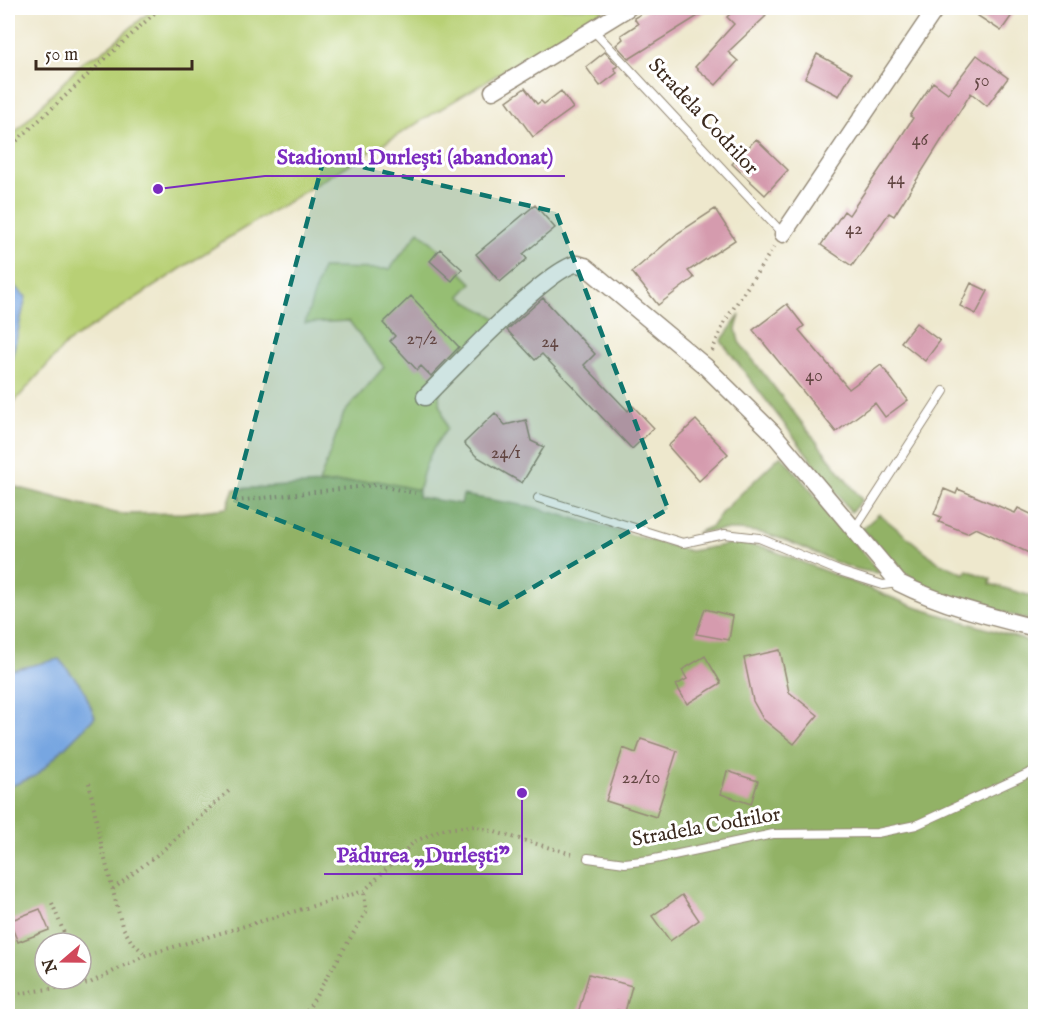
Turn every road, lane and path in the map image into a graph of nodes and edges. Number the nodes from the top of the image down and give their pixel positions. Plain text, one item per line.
1 (160, 8) edge
2 (628, 8) edge
3 (936, 8) edge
4 (593, 30) junction
5 (493, 91) dead end
6 (8, 148) edge
7 (783, 234) junction
8 (706, 367) junction
9 (944, 391) dead end
10 (425, 397) dead end
11 (415, 494) dead end
12 (538, 498) dead end
13 (236, 501) dead end
14 (854, 530) junction
15 (899, 583) junction
16 (1035, 628) edge
17 (1035, 770) edge
18 (89, 783) dead end
19 (229, 791) dead end
20 (588, 858) joint
21 (113, 889) junction
22 (364, 891) junction
23 (52, 903) dead end
24 (63, 931) edge
25 (146, 955) junction
26 (93, 979) edge
27 (33, 990) edge
28 (8, 994) edge
29 (304, 1017) edge

1 - 6 path
2 - 4 street
3 - 7 street
4 - 5 street
4 - 7 lane, Stradela Codrilor
7 - 8 path
8 - 10 street
8 - 14 street
9 - 14 lane
11 - 13 path
12 - 15 lane
14 - 15 street
15 - 16 street
17 - 20 lane, Stradela Codrilor
18 - 21 path
19 - 21 path
20 - 22 path
21 - 25 path
22 - 25 path
22 - 29 path
23 - 24 path
25 - 26 path
27 - 28 path

